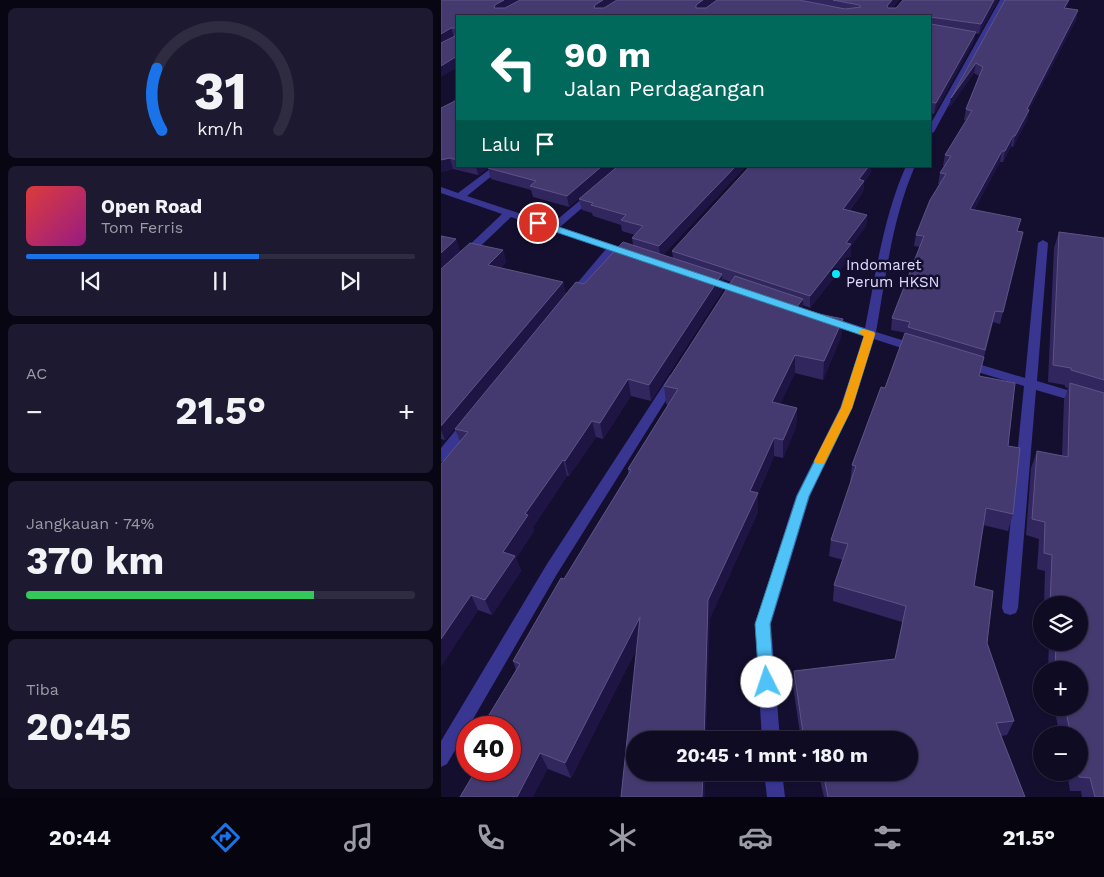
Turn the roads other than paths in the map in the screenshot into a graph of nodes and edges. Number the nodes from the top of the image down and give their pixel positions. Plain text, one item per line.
1 (1003, 0) edge
2 (931, 130) edge
3 (499, 167) edge
4 (910, 167) edge
5 (603, 185) edge
6 (441, 190) edge
7 (460, 196) junction
8 (509, 213) junction
9 (553, 228) junction
10 (1043, 243) dead end
11 (612, 248) junction
12 (646, 259) edge
13 (441, 278) edge
14 (567, 302) edge
15 (815, 316) edge
16 (870, 334) junction
17 (927, 352) edge
18 (955, 361) edge
19 (684, 362) edge
20 (1031, 384) junction
21 (1104, 406) edge
22 (473, 418) edge
23 (441, 457) edge
24 (1010, 608) dead end
25 (770, 731) edge
26 (441, 758) edge
27 (774, 781) edge
28 (775, 797) edge

1 - 2 street
3 - 7 street
4 - 16 street
5 - 9 street
6 - 7 street
7 - 8 street
8 - 9 street
8 - 13 street
9 - 11 street
10 - 20 street
11 - 12 street
11 - 14 street
15 - 16 street
16 - 17 street
16 - 25 street
18 - 20 street
19 - 26 street
20 - 21 street
20 - 24 street
22 - 23 street
27 - 28 street

